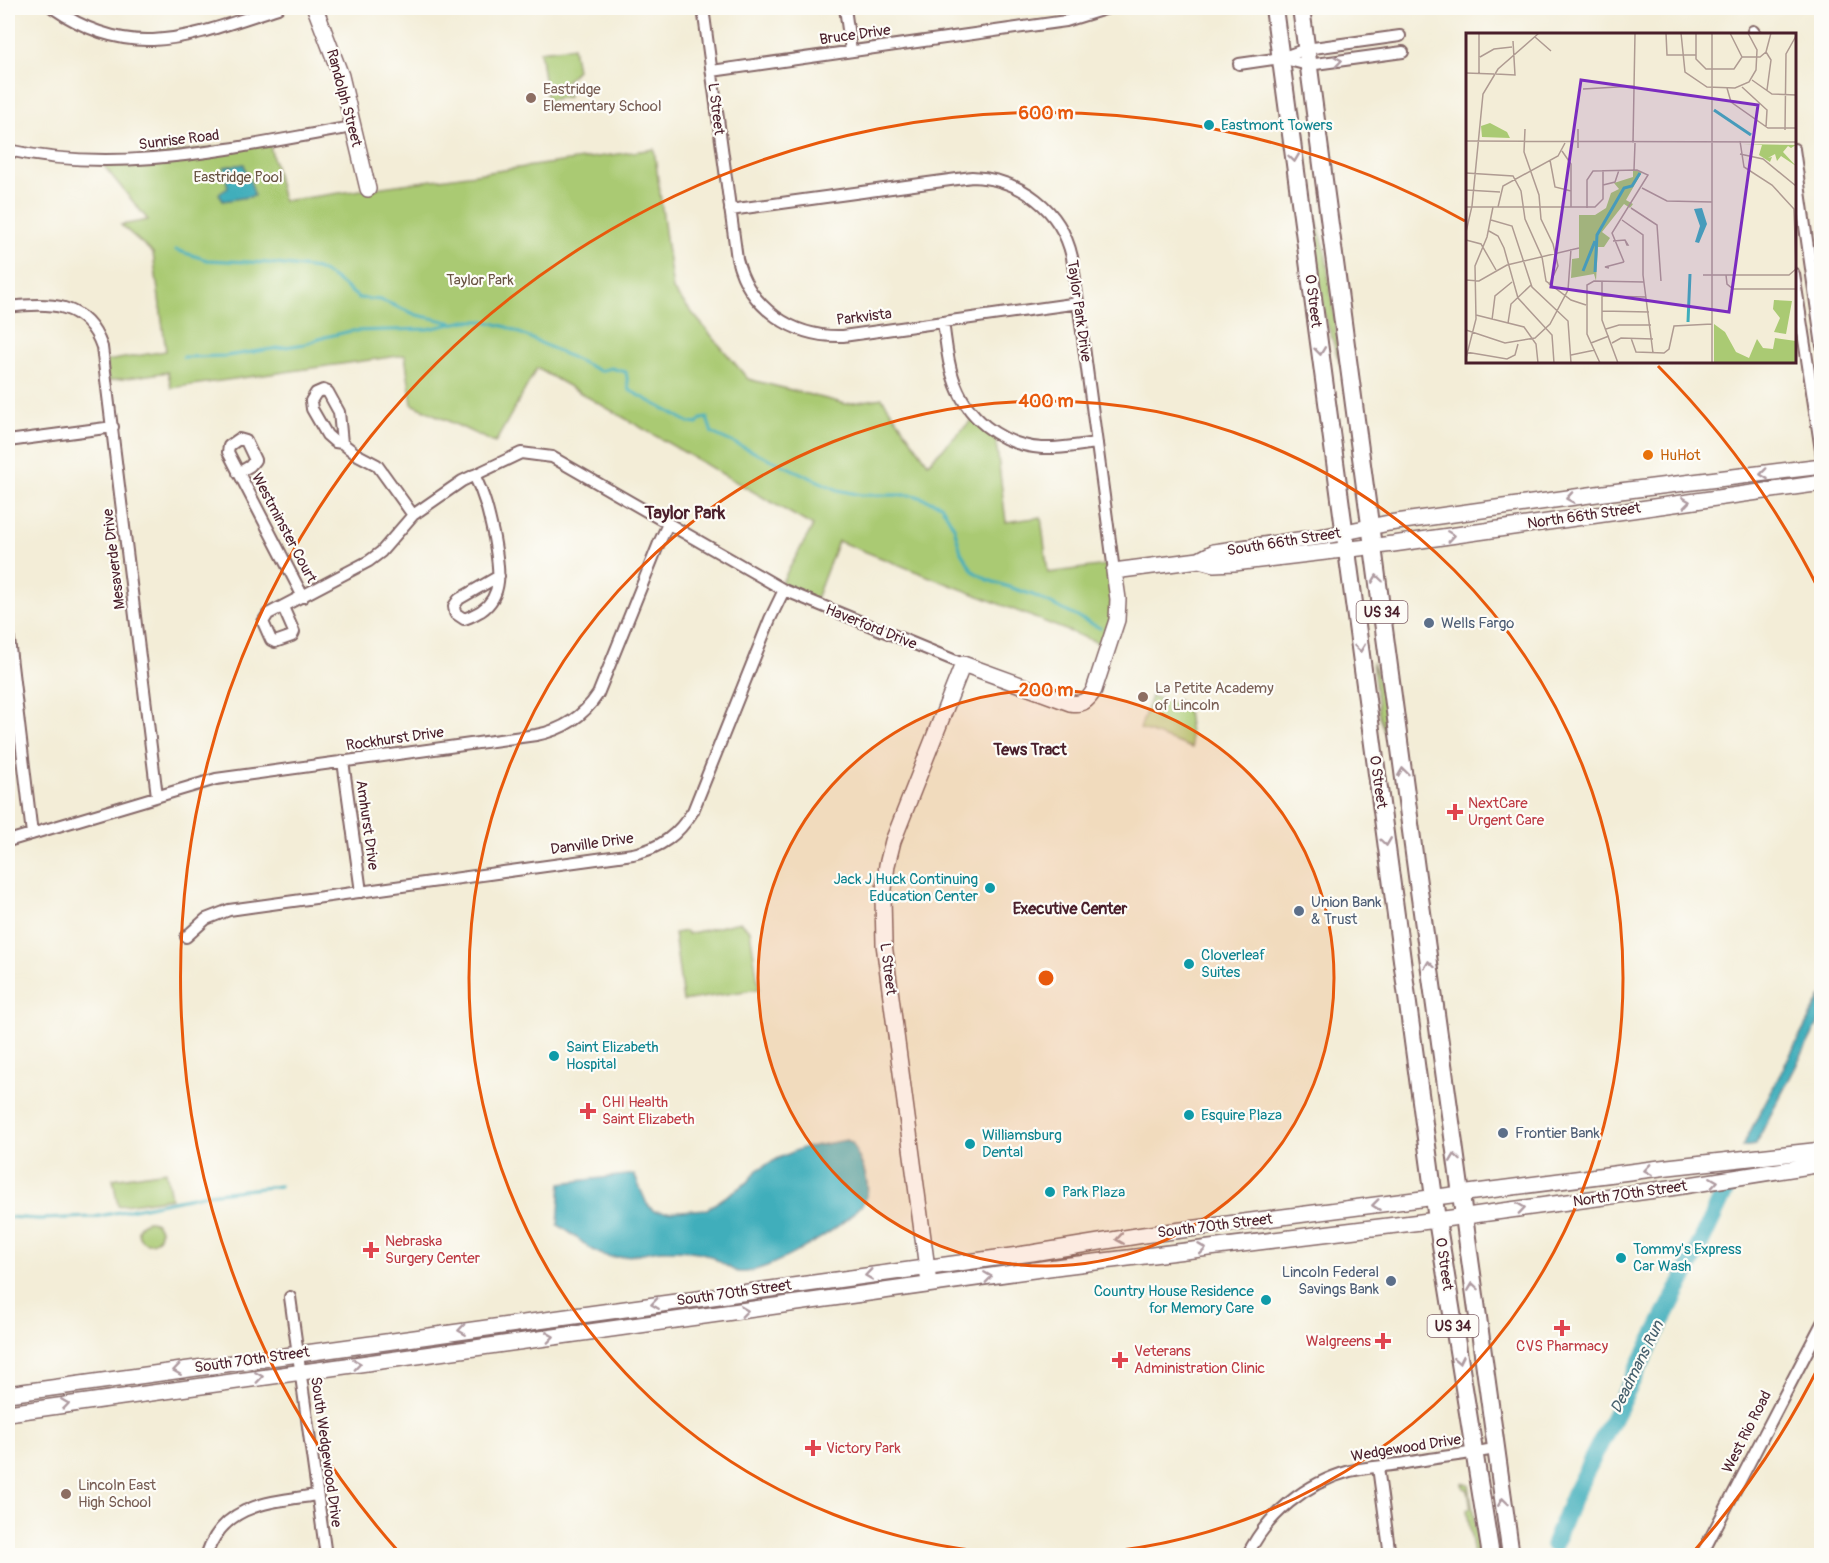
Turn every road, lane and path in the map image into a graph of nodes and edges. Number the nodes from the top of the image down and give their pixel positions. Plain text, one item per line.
1 (53, 8) edge
2 (278, 8) edge
3 (315, 8) edge
4 (703, 8) edge
5 (845, 8) edge
6 (1108, 8) edge
7 (1274, 8) edge
8 (1301, 8) edge
9 (1400, 36) dead end
10 (851, 51) junction
11 (1403, 52) dead end
12 (1307, 57) junction
13 (1281, 58) junction
14 (1239, 64) dead end
15 (712, 70) junction
16 (353, 127) junction
17 (8, 150) edge
18 (1796, 164) edge
19 (368, 189) dead end
20 (730, 210) junction
21 (1796, 288) edge
22 (1079, 303) junction
23 (8, 307) edge
24 (943, 322) junction
25 (1821, 346) edge
26 (113, 427) junction
27 (8, 441) edge
28 (342, 442) dead end
29 (1097, 443) junction
30 (1821, 457) edge
31 (1821, 466) edge
32 (238, 473) dead end
33 (474, 475) junction
34 (1821, 483) edge
35 (1681, 484) junction
36 (413, 515) junction
37 (1596, 515) junction
38 (668, 524) junction
39 (1370, 527) junction
40 (1345, 541) junction
41 (1373, 546) junction
42 (1114, 571) junction
43 (499, 576) junction
44 (784, 590) junction
45 (303, 597) junction
46 (283, 607) dead end
47 (8, 631) edge
48 (963, 664) junction
49 (1084, 702) joint
50 (343, 761) junction
51 (157, 796) junction
52 (32, 834) junction
53 (8, 841) edge
54 (361, 892) junction
55 (186, 937) dead end
56 (1821, 1150) edge
57 (1821, 1164) edge
58 (1460, 1195) junction
59 (1434, 1198) junction
60 (1463, 1216) junction
61 (1437, 1220) junction
62 (927, 1267) junction
63 (930, 1285) junction
64 (290, 1297) dead end
65 (1821, 1323) edge
66 (297, 1353) junction
67 (299, 1371) junction
68 (8, 1394) edge
69 (8, 1413) edge
70 (1495, 1449) junction
71 (1476, 1452) junction
72 (1378, 1467) junction
73 (317, 1495) junction
74 (206, 1556) edge
75 (326, 1556) edge
76 (1247, 1556) edge
77 (1390, 1556) edge
78 (1491, 1556) edge
79 (1511, 1556) edge
80 (1701, 1556) edge

1 - 2 street
3 - 16 main road, Randolph Street
4 - 15 street, L Street
5 - 10 street
6 - 10 street, Bruce Drive
7 - 13 main road, O Street / US 34
8 - 12 main road, O Street / US 34
9 - 12 street
10 - 15 street, Bruce Drive
12 -> 11 street
12 - 13 street
12 - 13 street
12 - 39 main road, O Street / US 34
13 - 14 street
13 -> 40 main road, O Street / US 34
15 - 20 street, L Street
16 - 17 street, Sunrise Road
16 - 19 main road, Randolph Street
18 - 25 street
20 - 22 street, Taylor Park Drive
20 - 24 street, Parkvista
21 - 30 street
22 - 24 street, Parkvista
22 - 29 street, Taylor Park Drive
23 - 26 street, Mesaverde Drive
24 - 29 street
26 - 27 street
26 - 51 street, Mesaverde Drive
28 - 36 street
29 - 42 street, Taylor Park Drive
31 -> 35 main road, North 66th Street
32 - 45 street, Westminster Court
33 - 36 street
33 - 38 street, Haverford Drive
33 - 43 street
37 -> 34 main road, North 66th Street
35 - 37 main road
35 -> 39 main road, North 66th Street
36 - 45 street
41 -> 37 main road, North 66th Street
38 - 44 street, Haverford Drive
38 - 50 street, Rockhurst Drive
39 - 40 main road, South 66th Street
39 - 41 main road, O Street / US 34
40 - 41 main road, North 66th Street
40 - 42 main road, South 66th Street
40 -> 59 main road, O Street / US 34
58 -> 41 main road, O Street / US 34
42 - 49 main road, Taylor Park Drive
43 - 43 street
44 - 48 street, Haverford Drive
44 - 54 street, Danville Drive
45 - 46 street
47 - 52 street
48 - 49 main road, Haverford Drive
48 - 62 main road, L Street
50 - 51 street, Rockhurst Drive
50 - 54 street, Amhurst Drive
51 - 52 street, Rockhurst Drive
52 - 53 street, Rockhurst Drive
54 - 55 street, Danville Drive
56 -> 58 main road, North 70th Street
60 -> 57 main road, North 70th Street
58 - 59 main road, South 70th Street
58 - 60 main road, O Street / US 34
59 - 61 main road, O Street / US 34
59 -> 62 main road, South 70th Street
60 - 61 main road, North 70th Street
70 -> 60 main road, O Street / US 34
63 -> 61 main road, South 70th Street
61 -> 71 main road, O Street / US 34
62 - 63 main road, L Street
62 -> 66 main road, South 70th Street
67 -> 63 main road, South 70th Street
64 - 66 street, South Wedgewood Drive
65 - 80 street, West Rio Road
66 - 67 street, South Wedgewood Drive
66 -> 68 main road, South 70th Street
69 -> 67 main road, South 70th Street
67 - 73 street, South Wedgewood Drive
70 - 71 street, Wedgewood Drive
79 -> 70 main road, O Street / US 34
71 - 72 street, Wedgewood Drive
71 - 78 main road, O Street / US 34
72 - 76 street, Wedgewood Drive
72 - 77 street
73 - 74 street
73 - 75 street, South Wedgewood Drive

